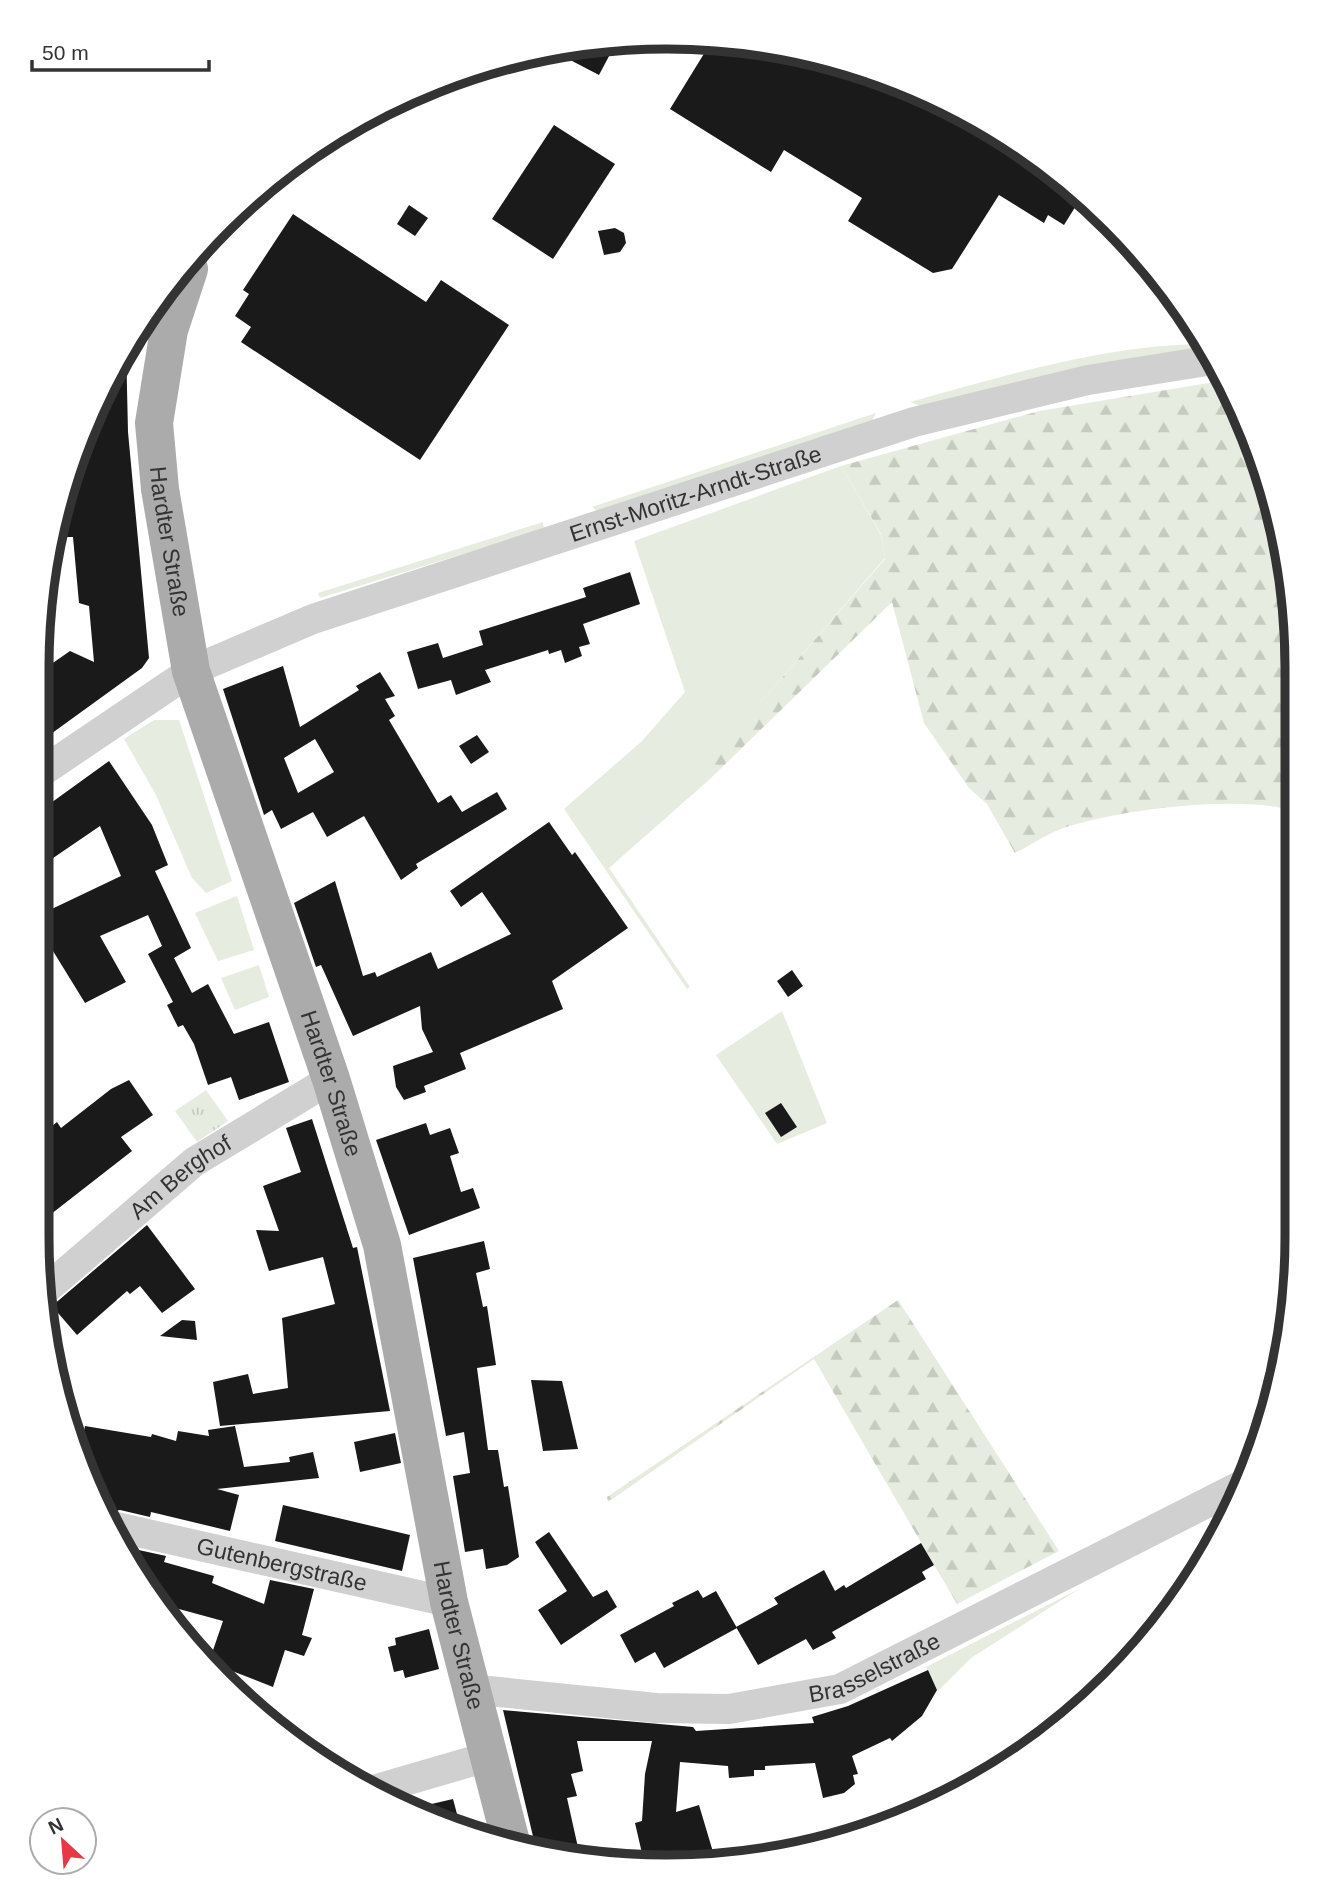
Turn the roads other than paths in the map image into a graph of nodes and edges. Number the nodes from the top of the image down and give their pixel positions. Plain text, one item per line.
1 (178, 290) edge
2 (162, 320) edge
3 (1204, 362) edge
4 (191, 671) junction
5 (49, 767) edge
6 (331, 1079) junction
7 (51, 1285) edge
8 (1230, 1491) edge
9 (123, 1530) edge
10 (449, 1602) junction
11 (469, 1689) junction
12 (487, 1757) junction
13 (386, 1787) edge
14 (509, 1834) edge

1 - 2 main road, Hardter Straße
2 - 4 main road, Hardter Straße
3 - 4 street, Ernst-Moritz-Arndt-Straße
4 - 5 street, Ernst-Moritz-Arndt-Straße
4 - 6 main road, Hardter Straße
6 - 7 street, Am Berghof
6 - 10 main road, Hardter Straße
8 - 11 street, Brasselstraße
9 - 10 street, Gutenbergstraße
10 - 11 main road, Hardter Straße
11 - 12 main road, Hardter Straße
12 - 13 street
12 - 14 main road, Hardter Straße

